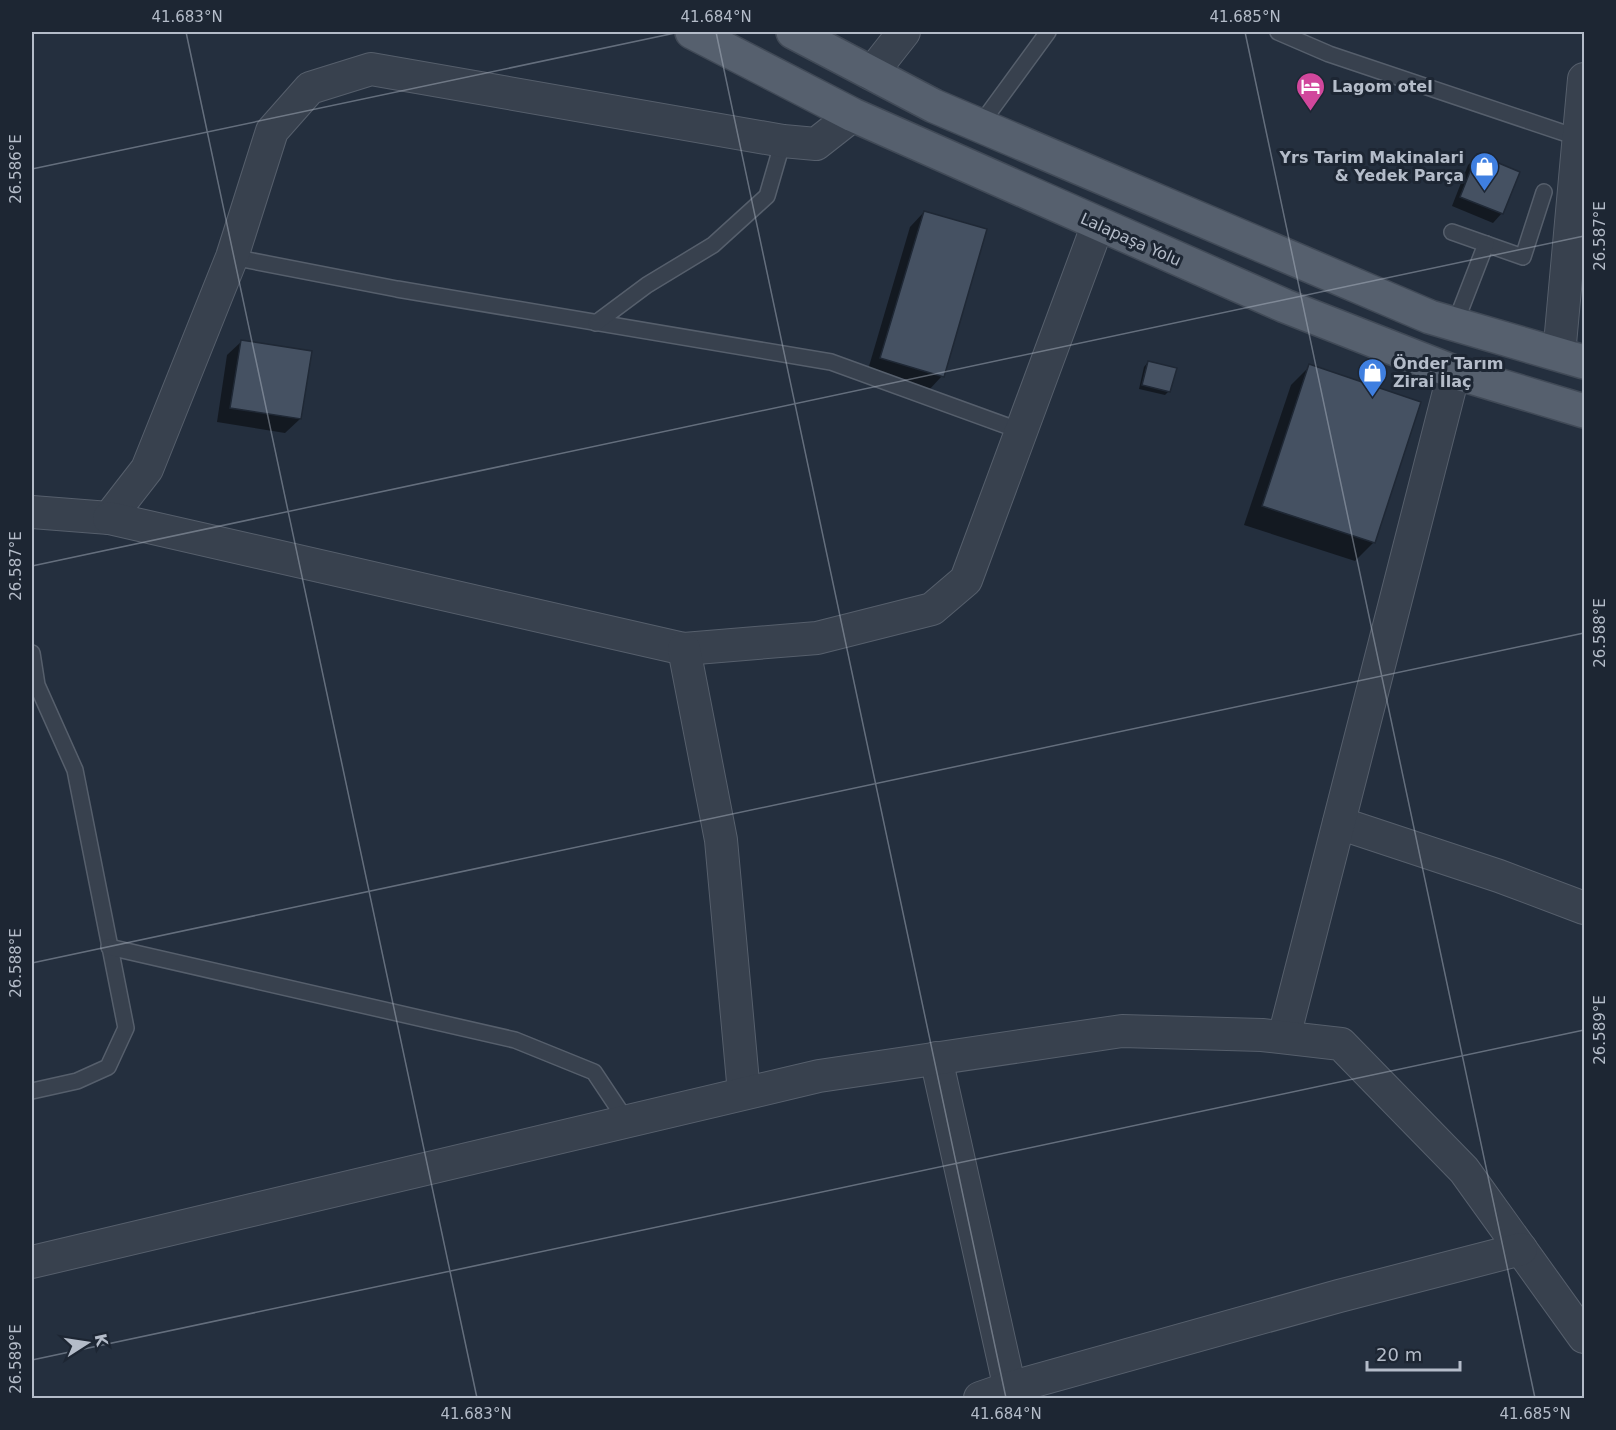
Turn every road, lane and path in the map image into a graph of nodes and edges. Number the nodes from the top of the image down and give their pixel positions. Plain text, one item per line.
1 (692, 32) edge
2 (793, 32) edge
3 (904, 32) edge
4 (1048, 32) edge
5 (1278, 32) edge
6 (871, 74) junction
7 (1584, 79) edge
8 (853, 115) junction
9 (980, 125) junction
10 (1579, 138) junction
11 (783, 141) junction
12 (1544, 192) dead end
13 (1098, 224) junction
14 (1452, 232) dead end
15 (1486, 244) junction
16 (232, 257) junction
17 (596, 323) junction
18 (1455, 324) junction
19 (1572, 358) edge
20 (1454, 372) junction
21 (1584, 411) edge
22 (1021, 431) junction
23 (32, 512) edge
24 (109, 518) junction
25 (684, 649) junction
26 (32, 653) edge
27 (1339, 823) junction
28 (1584, 908) edge
29 (109, 947) junction
30 (1284, 1038) junction
31 (936, 1058) junction
32 (32, 1091) edge
33 (744, 1093) junction
34 (626, 1120) junction
35 (1521, 1249) junction
36 (32, 1262) edge
37 (1584, 1337) edge
38 (1011, 1393) edge
39 (980, 1398) edge

1 - 8 main road, Lalapaşa Yolu
2 - 6 main road
3 - 6 street
4 - 9 lane
5 - 10 lane
6 - 9 main road
7 - 10 street
8 - 11 street
8 - 13 main road, Lalapaşa Yolu
9 - 18 main road
10 - 19 street
11 - 16 street
11 - 17 lane
12 - 15 lane
13 - 20 main road, Lalapaşa Yolu
13 - 22 street
14 - 15 lane
15 - 18 lane
16 - 17 lane
16 - 24 street
17 - 22 lane
18 - 19 main road
20 - 21 main road, Lalapaşa Yolu
20 - 27 street
22 - 25 street
23 - 24 street
24 - 25 street
25 - 33 street
26 - 29 lane
27 - 28 street
27 - 30 street
29 - 32 lane
29 - 34 lane
30 - 31 street
30 - 35 street
31 - 33 street
31 - 38 street
33 - 34 street
34 - 36 street
35 - 37 street
35 - 38 street
38 - 39 street

